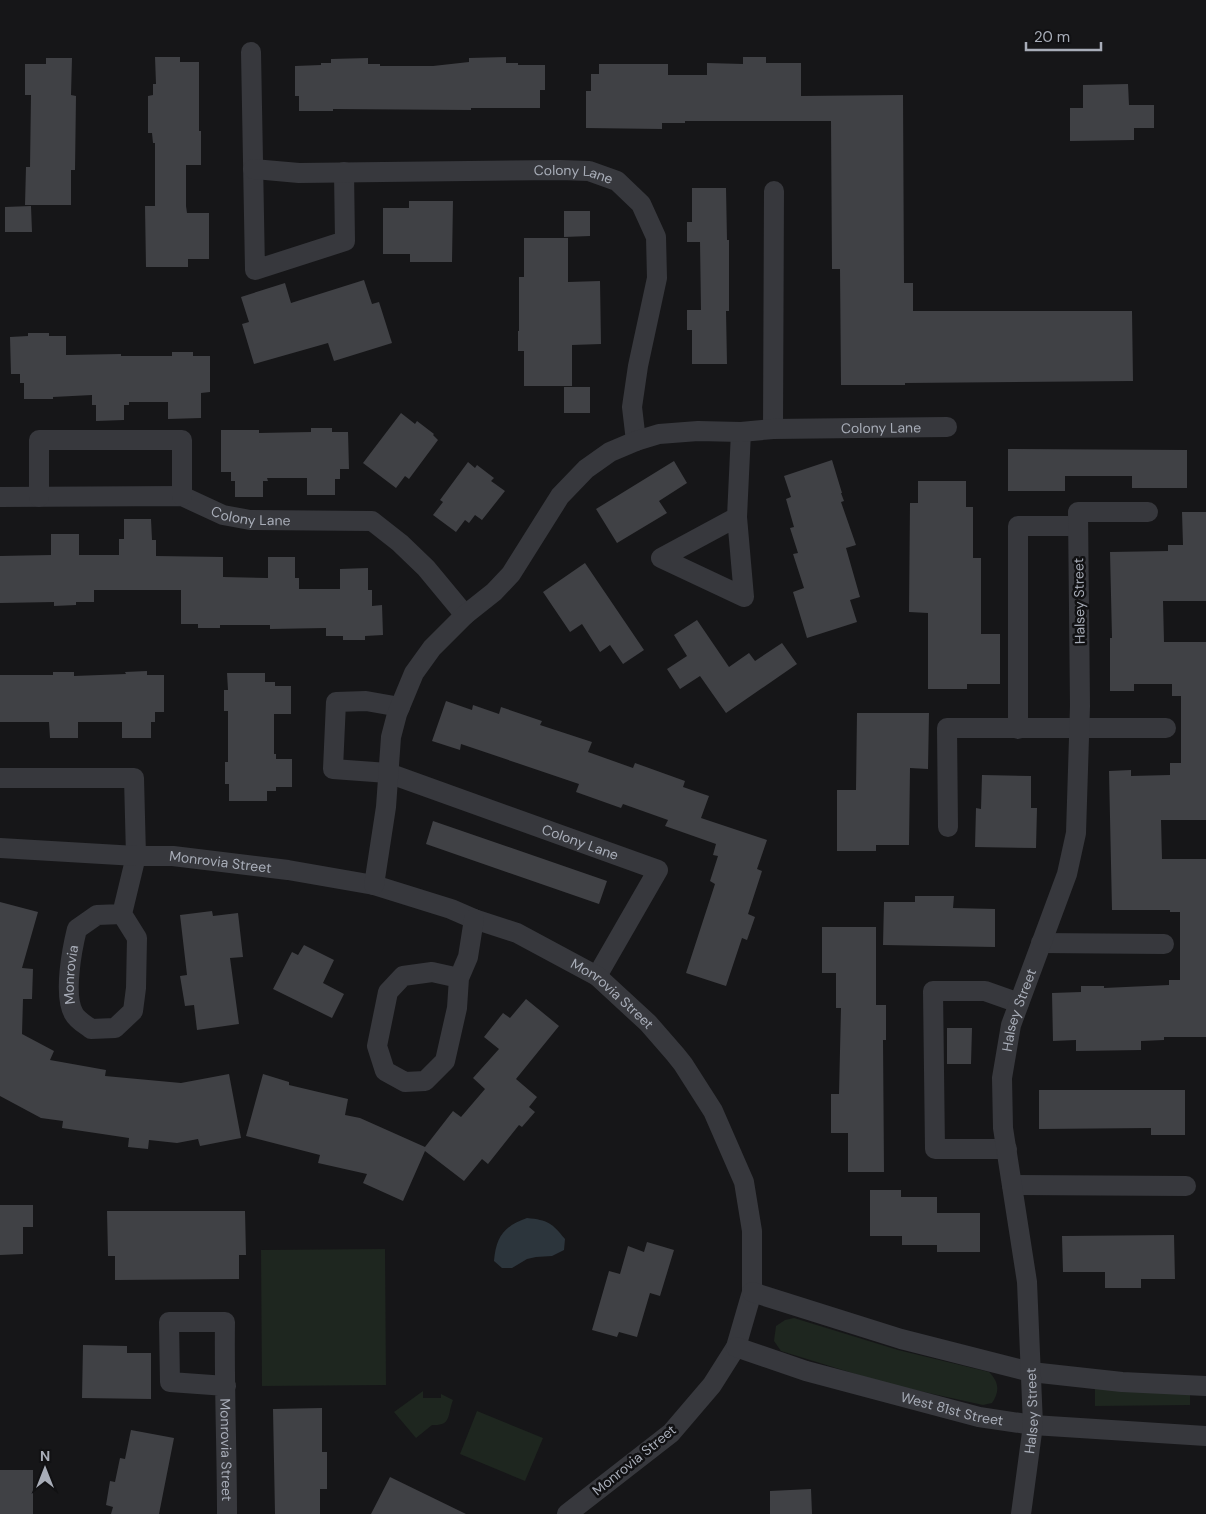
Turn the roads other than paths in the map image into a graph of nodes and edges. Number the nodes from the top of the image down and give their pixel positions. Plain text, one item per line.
1 (251, 52) dead end
2 (253, 169) junction
3 (344, 172) junction
4 (774, 191) dead end
5 (947, 427) dead end
6 (773, 429) junction
7 (741, 432) junction
8 (636, 441) junction
9 (182, 496) junction
10 (0, 497) edge
11 (39, 497) junction
12 (1148, 512) dead end
13 (737, 517) junction
14 (1078, 519) junction
15 (465, 615) junction
16 (400, 707) junction
17 (1166, 728) dead end
18 (1018, 729) junction
19 (1080, 729) junction
20 (388, 773) junction
21 (0, 778) edge
22 (948, 827) dead end
23 (0, 848) edge
24 (136, 856) junction
25 (374, 885) junction
26 (122, 914) junction
27 (474, 919) junction
28 (1041, 943) junction
29 (1164, 944) dead end
30 (597, 976) junction
31 (459, 978) junction
32 (1019, 1003) junction
33 (1006, 1149) junction
34 (1012, 1185) junction
35 (1186, 1186) dead end
36 (752, 1292) junction
37 (736, 1347) junction
38 (1031, 1372) junction
39 (226, 1386) dead end
40 (1206, 1386) edge
41 (1033, 1425) junction
42 (1206, 1436) edge
43 (227, 1514) edge
44 (567, 1514) edge
45 (1021, 1514) edge

1 - 2 street
2 - 3 street, Colony Lane
2 - 3 street
3 - 8 street, Colony Lane
4 - 6 street
5 - 6 street, Colony Lane
6 - 7 street, Colony Lane
7 - 8 street, Colony Lane
7 - 13 street
8 - 15 street, Colony Lane
9 - 11 street, Colony Lane
9 - 11 street
9 - 15 street, Colony Lane
10 - 11 street, Colony Lane
12 - 14 street
13 - 13 street
14 - 18 street
14 - 19 street, Halsey Street
15 - 16 street, Colony Lane
16 - 20 street, Colony Lane
16 - 20 street
17 - 19 street
18 - 19 street
18 - 22 street
19 - 28 street, Halsey Street
20 - 25 street, Colony Lane
20 - 30 street, Colony Lane
21 - 24 street
23 - 24 street, Monrovia Street
24 - 25 street, Monrovia Street
24 - 26 street
25 - 27 street, Monrovia Street
26 - 26 street, Monrovia
27 - 30 street, Monrovia Street
27 - 31 street
28 - 29 street
28 - 32 street, Halsey Street
30 - 36 street, Monrovia Street
31 - 31 street
32 - 33 street, Halsey Street
32 - 33 street
33 - 34 street, Halsey Street
34 - 35 street
34 - 38 street, Halsey Street
36 - 37 street, Monrovia Street
36 - 38 street
37 - 41 street, West 81st Street
37 - 44 street, Monrovia Street
38 - 40 street
38 - 41 street, Halsey Street
39 - 43 street, Monrovia Street
41 - 42 street, West 81st Street
41 - 45 street, Halsey Street

